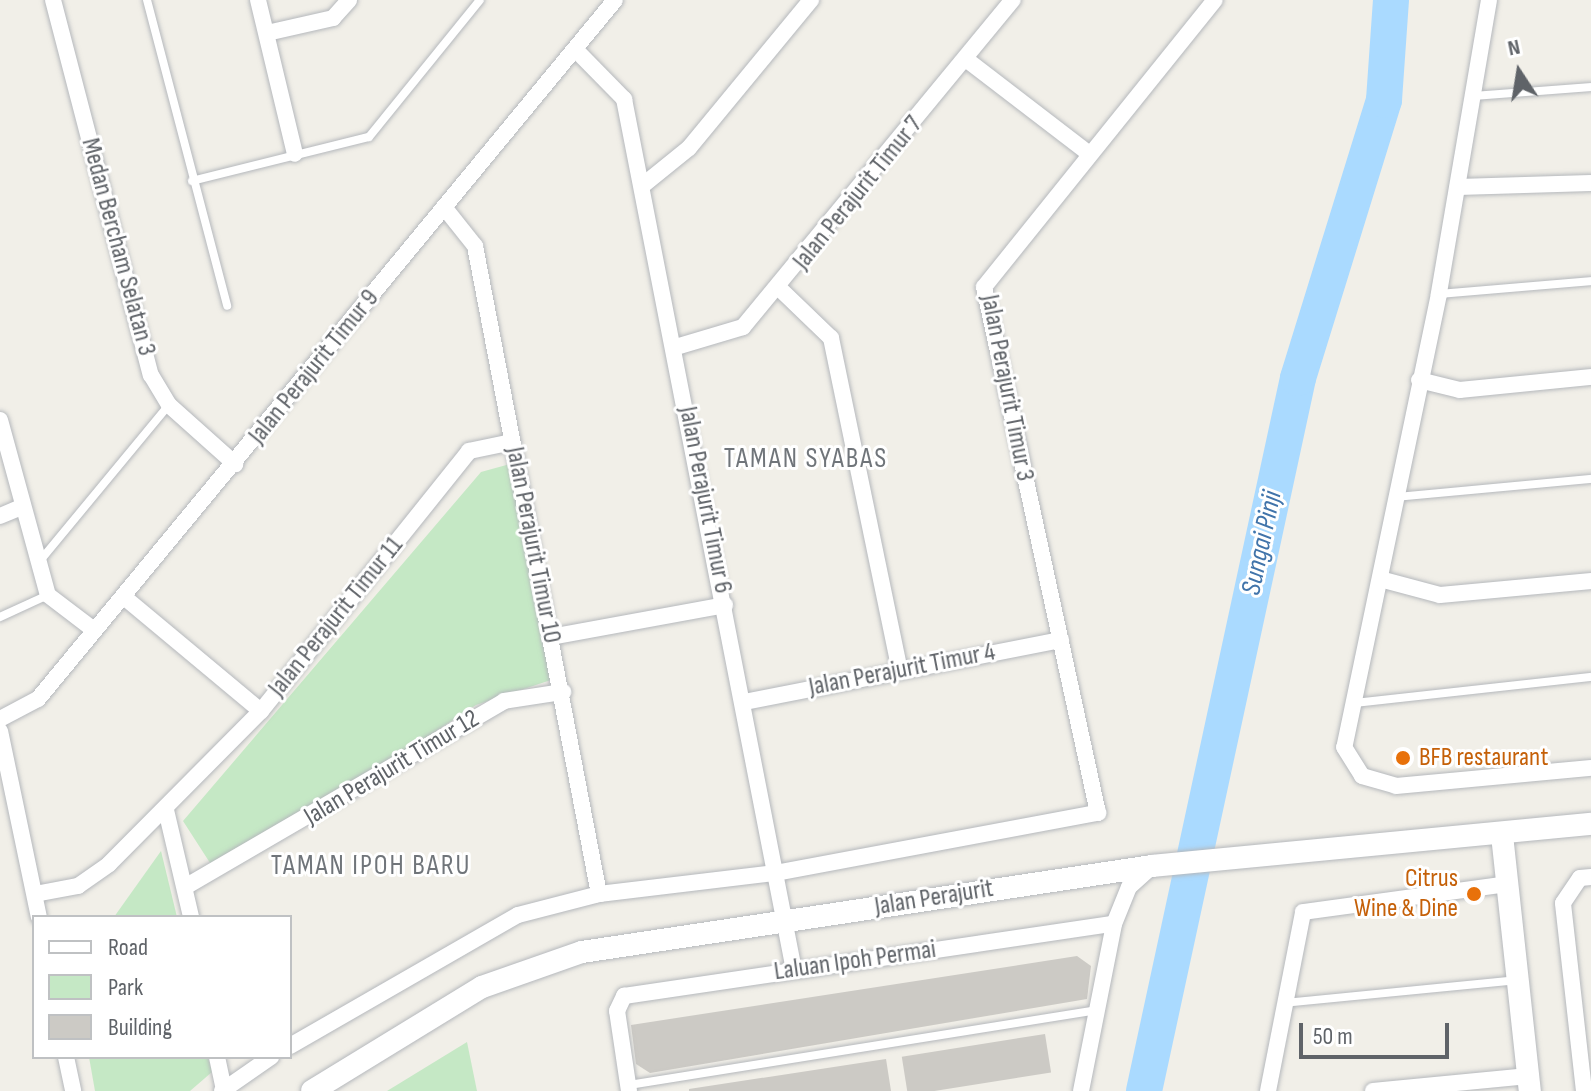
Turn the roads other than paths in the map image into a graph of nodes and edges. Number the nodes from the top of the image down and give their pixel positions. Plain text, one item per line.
1 (53, 0) edge
2 (147, 0) edge
3 (258, 0) edge
4 (349, 0) edge
5 (480, 0) edge
6 (615, 0) edge
7 (811, 0) edge
8 (1013, 0) edge
9 (1215, 0) edge
10 (1489, 0) edge
11 (267, 33) junction
12 (576, 50) junction
13 (967, 60) junction
14 (1591, 87) edge
15 (1474, 96) junction
16 (1088, 153) junction
17 (295, 154) junction
18 (192, 181) junction
19 (1591, 183) edge
20 (642, 186) junction
21 (1458, 187) junction
22 (444, 207) junction
23 (1591, 281) edge
24 (780, 289) junction
25 (1439, 294) junction
26 (227, 306) dead end
27 (676, 347) junction
28 (1591, 377) edge
29 (1419, 380) junction
30 (169, 405) junction
31 (0, 420) edge
32 (512, 442) junction
33 (235, 464) junction
34 (1591, 479) edge
35 (1395, 497) junction
36 (21, 507) junction
37 (0, 516) edge
38 (36, 566) junction
39 (1380, 579) junction
40 (1591, 581) edge
41 (48, 595) junction
42 (124, 597) junction
43 (725, 605) junction
44 (0, 617) edge
45 (94, 630) junction
46 (551, 637) junction
47 (1061, 640) junction
48 (900, 670) junction
49 (1591, 677) edge
50 (563, 692) junction
51 (744, 702) junction
52 (1349, 704) junction
53 (261, 711) junction
54 (0, 719) edge
55 (0, 731) edge
56 (1591, 768) edge
57 (166, 810) junction
58 (1591, 824) edge
59 (1502, 835) junction
60 (1152, 866) junction
61 (776, 873) junction
62 (1586, 877) edge
63 (1508, 884) junction
64 (185, 887) junction
65 (35, 894) junction
66 (599, 894) junction
67 (39, 915) edge
68 (191, 915) edge
69 (786, 922) junction
70 (1114, 924) junction
71 (794, 970) junction
72 (1518, 980) junction
73 (1283, 1003) junction
74 (1096, 1010) junction
75 (292, 1045) edge
76 (66, 1059) edge
77 (217, 1059) edge
78 (268, 1059) edge
79 (1529, 1084) edge
80 (628, 1088) edge
81 (223, 1090) edge
82 (73, 1091) edge
83 (312, 1091) edge
84 (1081, 1091) edge
85 (1268, 1091) edge
86 (1373, 1091) edge
87 (1584, 1091) edge

1 - 30 street, Medan Bercham Selatan 3
2 - 18 lane
3 - 11 street
4 - 11 street
5 - 17 lane
6 - 12 street, Jalan Perajurit Timur 9
7 - 20 street
8 - 13 street, Jalan Perajurit Timur 7
9 - 16 street, Jalan Perajurit Timur 3
10 - 15 street
11 - 17 street
12 - 20 street, Jalan Perajurit Timur 6
12 - 22 street, Jalan Perajurit Timur 9
13 - 16 street
13 - 24 street, Jalan Perajurit Timur 7
14 - 15 lane
15 - 21 street
16 - 47 street, Jalan Perajurit Timur 3
17 - 18 lane
18 - 26 lane
19 - 21 street
20 - 27 street, Jalan Perajurit Timur 6
21 - 25 street
22 - 32 street, Jalan Perajurit Timur 10
22 - 33 street, Jalan Perajurit Timur 9
23 - 25 lane
24 - 27 street, Jalan Perajurit Timur 7
24 - 48 street
25 - 29 street
27 - 43 street, Jalan Perajurit Timur 6
28 - 29 street
29 - 35 street
30 - 33 street, Medan Bercham Selatan 3
30 - 38 lane
31 - 36 street
32 - 46 street, Jalan Perajurit Timur 10
32 - 53 street, Jalan Perajurit Timur 11
33 - 42 street, Jalan Perajurit Timur 9
34 - 35 lane
35 - 39 street
36 - 37 street
36 - 38 street
38 - 41 street
39 - 40 street
39 - 52 street
41 - 44 lane
41 - 45 street
42 - 45 street, Jalan Perajurit Timur 9
42 - 53 street
43 - 46 street
43 - 51 street, Jalan Perajurit Timur 6
45 - 54 street, Jalan Perajurit Timur 9
46 - 50 street, Jalan Perajurit Timur 10
47 - 48 street, Jalan Perajurit Timur 4
47 - 61 street, Jalan Perajurit Timur 3
48 - 51 street, Jalan Perajurit Timur 4
49 - 52 lane
50 - 64 street, Jalan Perajurit Timur 12
50 - 66 street, Jalan Perajurit Timur 10
51 - 61 street, Jalan Perajurit Timur 6
52 - 56 street
53 - 57 street, Jalan Perajurit Timur 11
55 - 65 street
57 - 64 street
57 - 65 street, Jalan Perajurit Timur 11
58 - 59 street, Jalan Perajurit
59 - 60 street, Jalan Perajurit
59 - 63 street
60 - 69 street, Jalan Perajurit
60 - 70 street
61 - 66 street
61 - 69 street, Jalan Perajurit Timur 6
62 - 87 street
63 - 72 street
63 - 73 street
64 - 68 street
65 - 67 street
66 - 75 street
69 - 71 street, Jalan Perajurit Timur 6
69 - 83 street, Jalan Perajurit
70 - 71 street, Laluan Ipoh Permai
70 - 74 street
71 - 80 street, Laluan Ipoh Permai
72 - 73 lane
72 - 79 street
73 - 85 street
74 - 80 lane
74 - 84 street
76 - 82 street
77 - 81 street
78 - 81 street
79 - 86 street

